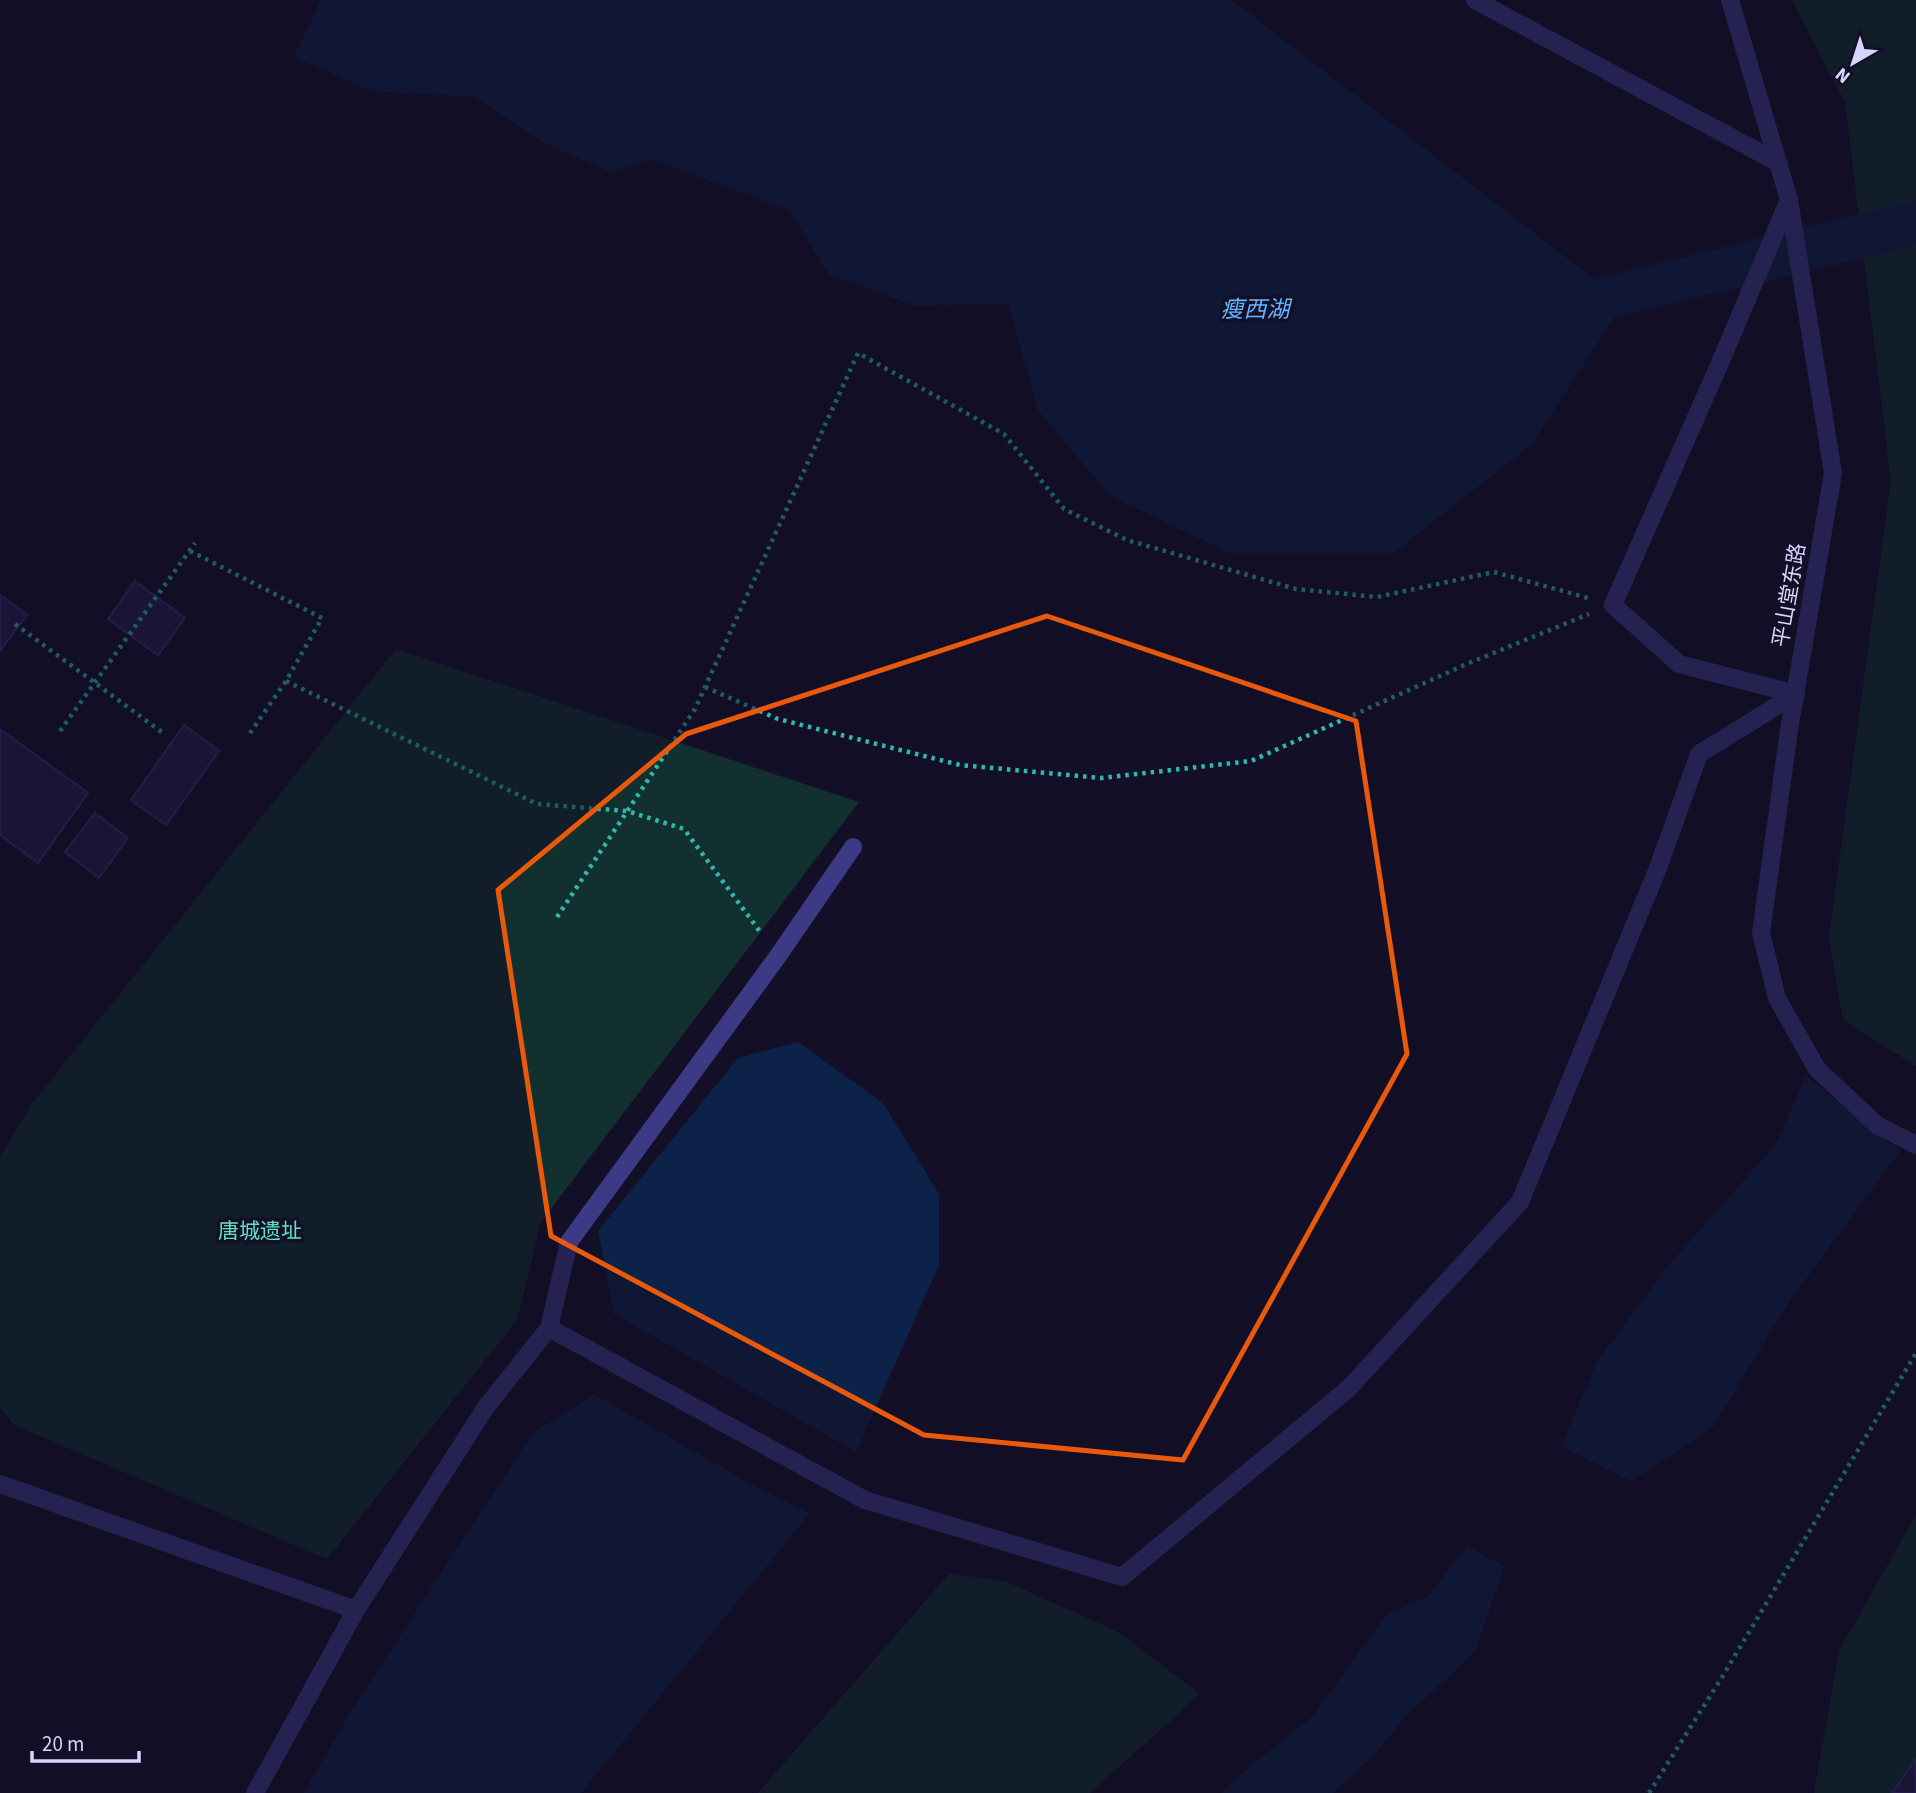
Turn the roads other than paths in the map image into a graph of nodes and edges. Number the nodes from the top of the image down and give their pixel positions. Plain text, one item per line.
1 (1475, 0) edge
2 (1730, 0) edge
3 (1779, 163) junction
4 (1789, 200) junction
5 (1796, 694) junction
6 (853, 847) dead end
7 (1916, 1145) edge
8 (549, 1328) junction
9 (0, 1484) edge
10 (356, 1610) junction
11 (255, 1793) edge

1 - 3 street
2 - 3 street, 平山堂东路
3 - 4 street, 平山堂东路
4 - 5 street, 平山堂东路
4 - 5 street
5 - 7 street, 平山堂东路
5 - 8 street
6 - 8 street
8 - 10 street
9 - 10 street
10 - 11 street

